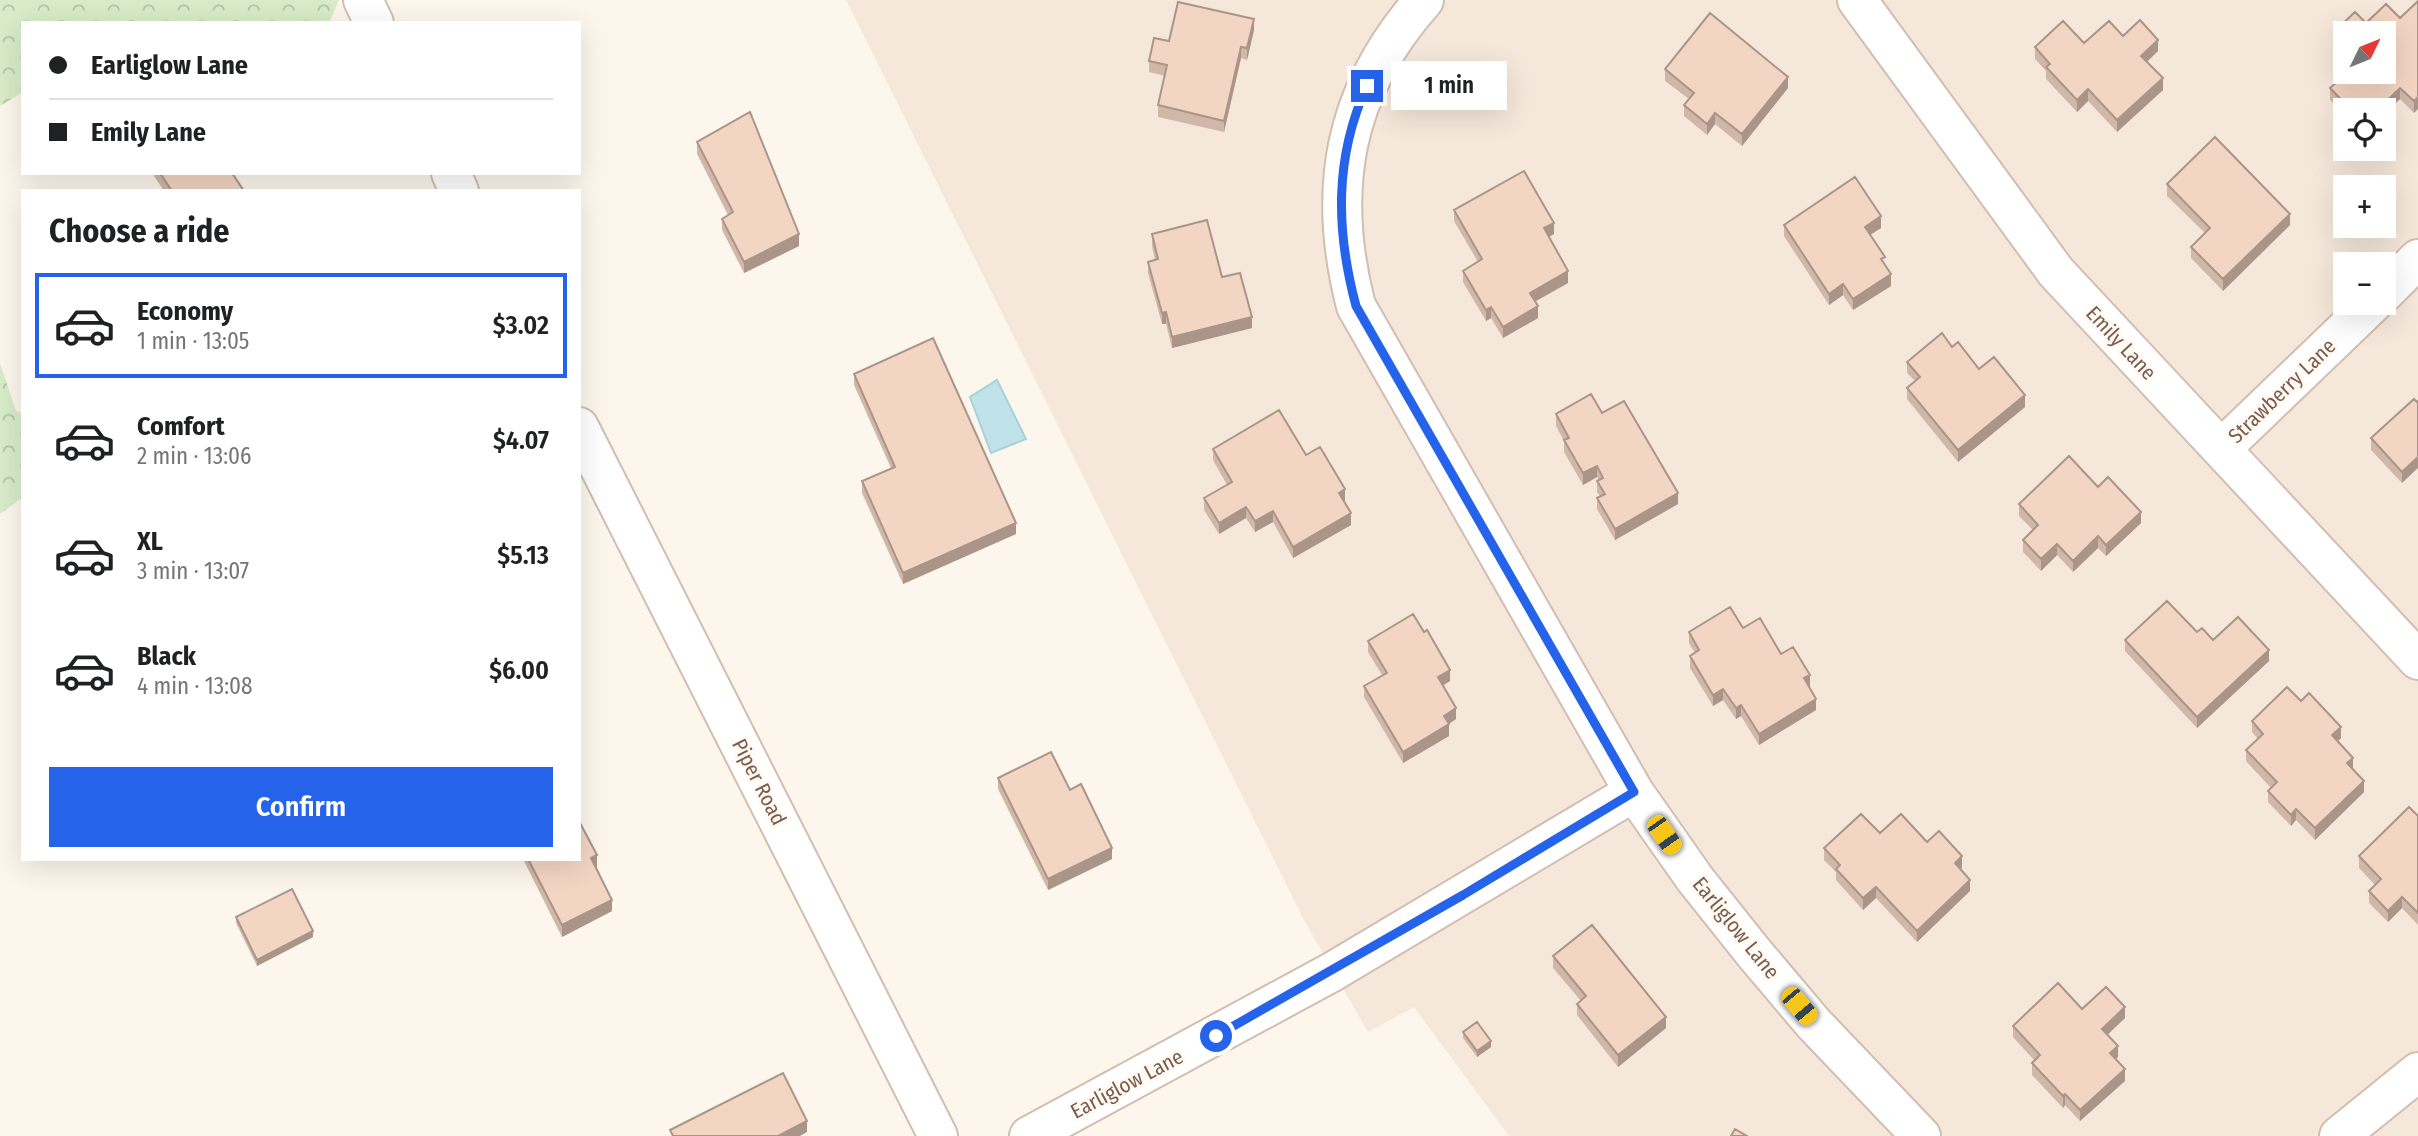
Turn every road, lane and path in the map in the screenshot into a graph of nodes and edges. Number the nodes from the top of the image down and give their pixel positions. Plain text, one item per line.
1 (363, 0) edge
2 (1424, 0) edge
3 (1857, 0) edge
4 (373, 21) edge
5 (2418, 260) edge
6 (2396, 281) edge
7 (2361, 315) edge
8 (581, 431) edge
9 (2221, 449) junction
10 (2418, 660) edge
11 (1634, 792) junction
12 (2418, 1072) edge
13 (938, 1136) edge
14 (1029, 1136) edge
15 (1921, 1136) edge
16 (2339, 1136) edge

1 - 4 street
2 - 11 street
3 - 9 street, Emily Lane
5 - 6 street
7 - 9 street, Strawberry Lane
8 - 13 street, Piper Road
9 - 10 street, Emily Lane
11 - 14 street, Earliglow Lane
11 - 15 street, Earliglow Lane
12 - 16 street

